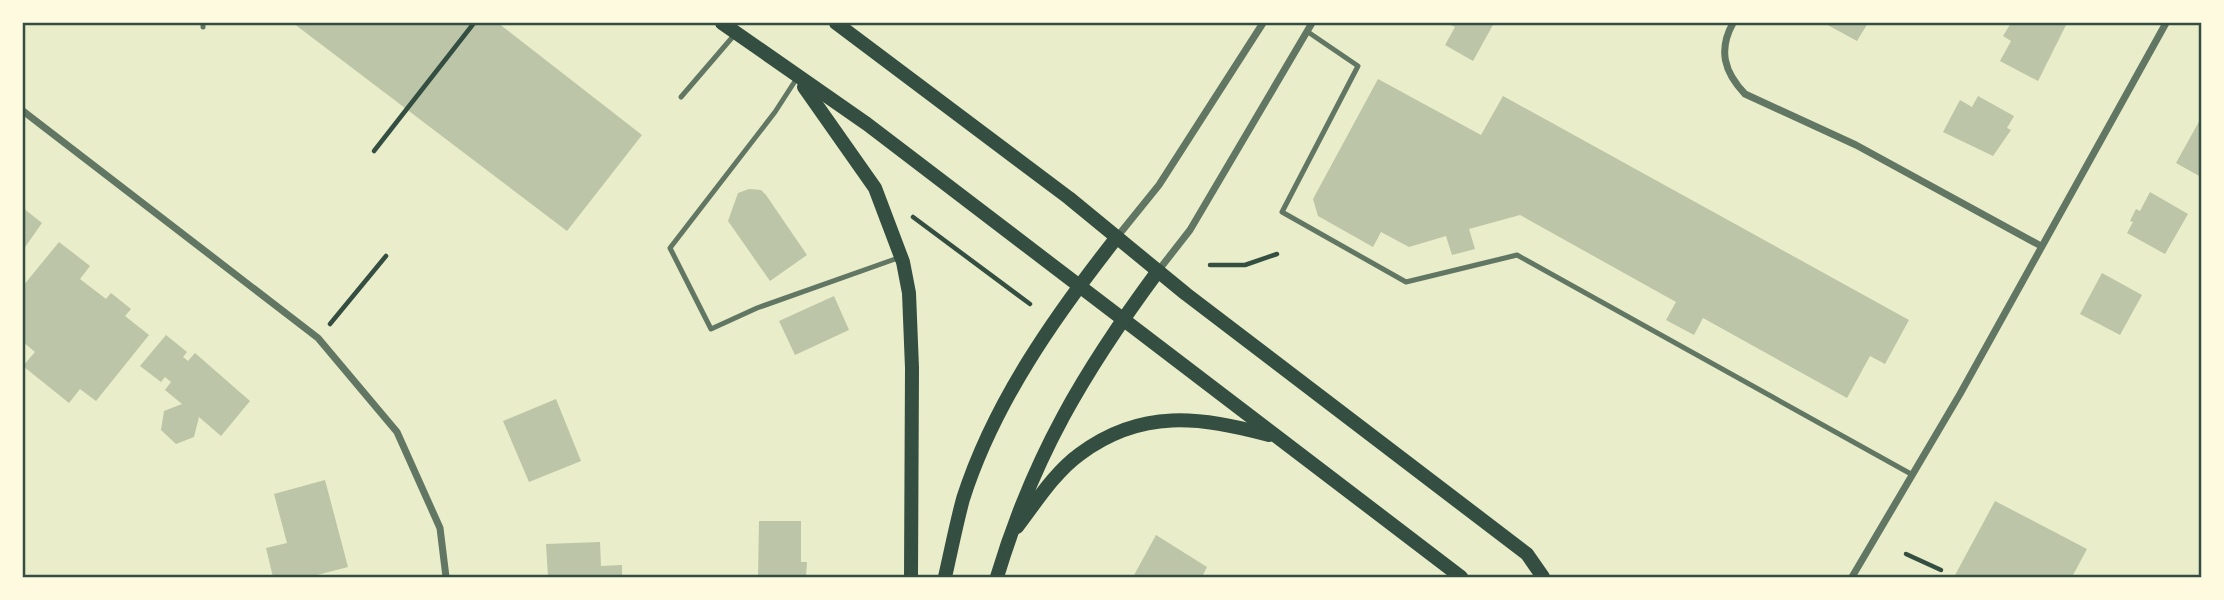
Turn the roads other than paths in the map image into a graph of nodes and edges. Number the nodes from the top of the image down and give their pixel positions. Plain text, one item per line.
1 (722, 23) edge
2 (836, 23) edge
3 (1263, 23) edge
4 (1312, 23) edge
5 (1733, 23) edge
6 (2166, 23) edge
7 (1308, 32) junction
8 (736, 33) junction
9 (797, 78) junction
10 (681, 97) dead end
11 (23, 111) edge
12 (1117, 237) junction
13 (2041, 246) junction
14 (901, 257) junction
15 (1158, 271) junction
16 (1079, 286) junction
17 (1121, 320) junction
18 (1275, 437) junction
19 (1911, 474) junction
20 (1010, 536) junction
21 (446, 577) edge
22 (911, 577) edge
23 (945, 577) edge
24 (997, 577) edge
25 (1461, 577) edge
26 (1543, 577) edge
27 (1852, 577) edge

1 - 8 main road
2 - 12 main road
3 - 12 street
4 - 7 street
5 - 13 street
6 - 13 street
7 - 15 street
7 - 19 lane
8 - 9 main road
8 - 10 lane
9 - 14 main road
9 - 14 lane
9 - 16 main road
11 - 21 street
12 - 15 main road
12 - 16 main road
13 - 19 street
14 - 22 main road
15 - 17 main road
15 - 26 main road
16 - 17 main road
16 - 23 main road
17 - 18 main road
17 - 20 main road
18 - 20 main road
18 - 25 main road
19 - 27 street
20 - 24 main road

